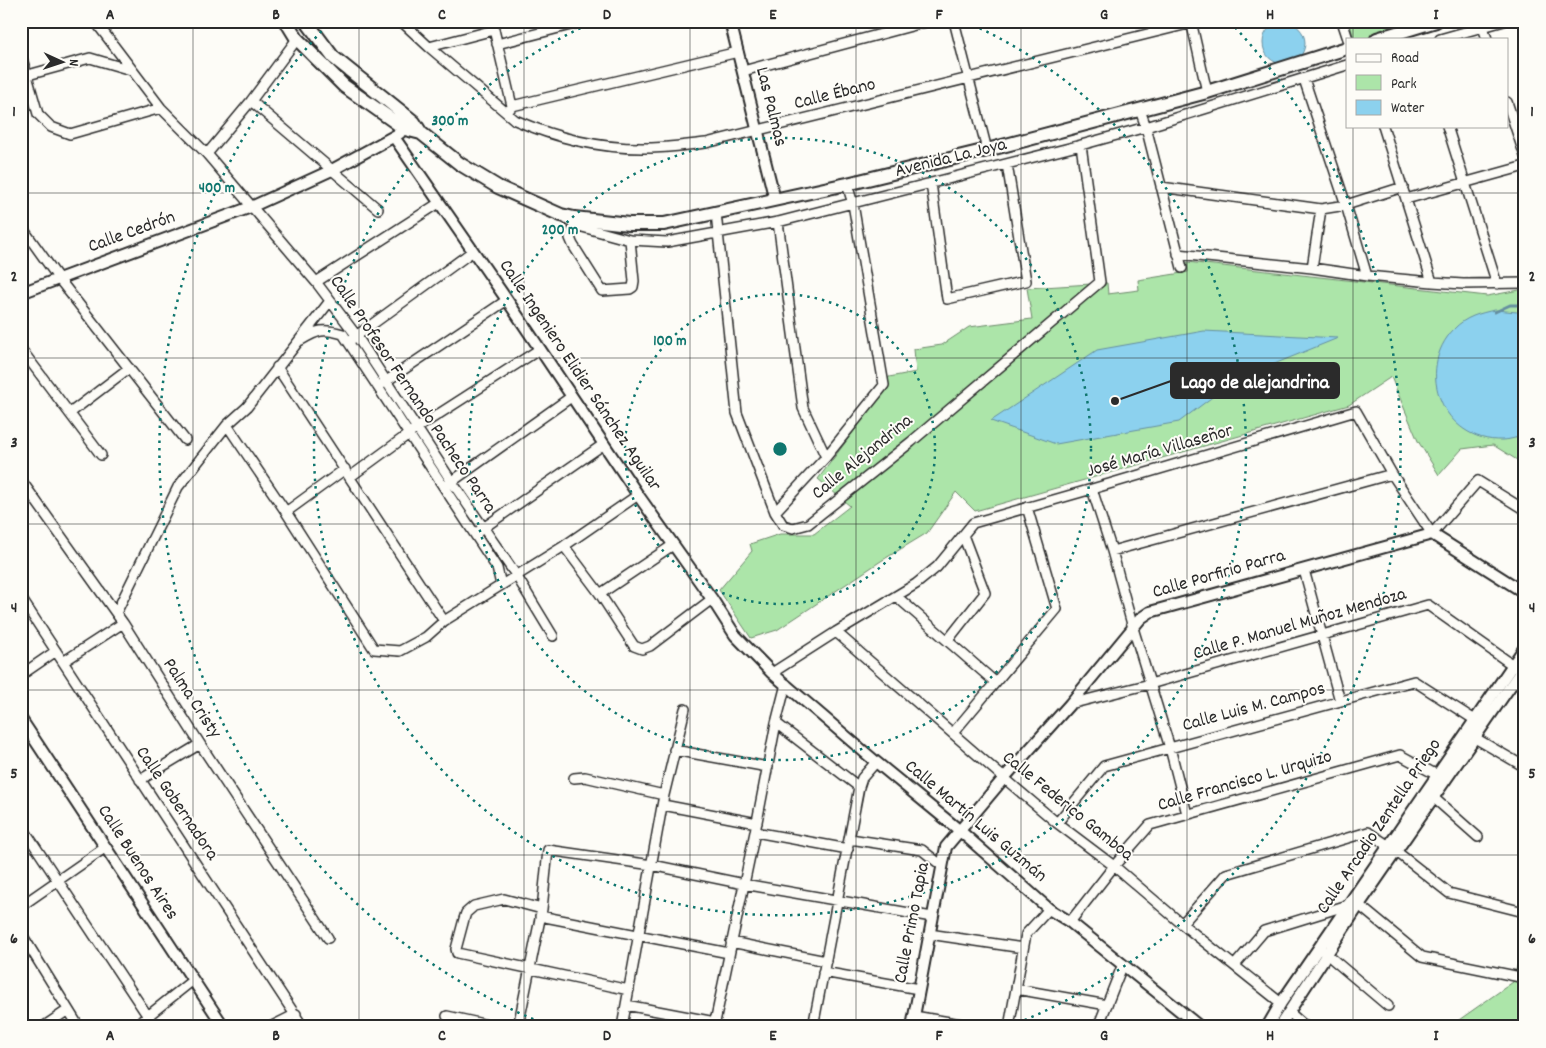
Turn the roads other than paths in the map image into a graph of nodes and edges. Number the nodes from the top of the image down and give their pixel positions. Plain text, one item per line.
1 (95, 21) edge
2 (286, 21) edge
3 (401, 21) edge
4 (586, 21) edge
5 (730, 21) edge
6 (930, 21) edge
7 (954, 21) edge
8 (1342, 21) edge
9 (1436, 21) edge
10 (1504, 21) edge
11 (1192, 22) edge
12 (311, 23) edge
13 (493, 26) edge
14 (1483, 27) junction
15 (1348, 38) edge
16 (1380, 38) edge
17 (1444, 38) edge
18 (1487, 38) edge
19 (297, 39) junction
20 (497, 44) junction
21 (429, 47) junction
22 (1346, 48) edge
23 (738, 52) junction
24 (21, 55) edge
25 (1346, 65) edge
26 (131, 70) junction
27 (743, 71) junction
28 (28, 75) junction
29 (969, 78) junction
30 (1304, 79) junction
31 (1207, 92) junction
32 (251, 101) junction
33 (1508, 105) edge
34 (161, 108) junction
35 (509, 110) junction
36 (1140, 110) junction
37 (410, 126) junction
38 (1146, 127) junction
39 (1384, 128) edge
40 (1448, 128) edge
41 (758, 131) junction
42 (394, 137) junction
43 (1081, 145) junction
44 (987, 150) junction
45 (207, 154) junction
46 (1525, 156) edge
47 (1007, 164) junction
48 (1525, 166) edge
49 (332, 170) junction
50 (1465, 182) junction
51 (931, 183) junction
52 (847, 184) junction
53 (1162, 187) junction
54 (1403, 187) junction
55 (1406, 199) junction
56 (776, 200) junction
57 (439, 203) junction
58 (852, 204) junction
59 (1346, 205) junction
60 (251, 207) junction
61 (378, 209) dead end
62 (1321, 209) junction
63 (716, 213) junction
64 (561, 215) junction
65 (778, 222) junction
66 (575, 225) junction
67 (21, 226) edge
68 (718, 233) junction
69 (630, 240) junction
70 (473, 251) junction
71 (1178, 254) junction
72 (1182, 268) dead end
73 (1312, 268) junction
74 (1367, 276) junction
75 (59, 279) junction
76 (316, 282) junction
77 (1432, 282) junction
78 (1525, 283) edge
79 (1497, 284) junction
80 (21, 293) edge
81 (330, 300) junction
82 (507, 300) junction
83 (356, 335) junction
84 (296, 342) junction
85 (348, 342) junction
86 (21, 349) edge
87 (540, 349) junction
88 (277, 366) junction
89 (129, 368) junction
90 (386, 381) junction
91 (377, 387) junction
92 (571, 397) junction
93 (70, 414) junction
94 (227, 425) junction
95 (417, 428) junction
96 (408, 434) junction
97 (185, 440) dead end
98 (604, 444) junction
99 (101, 454) dead end
100 (826, 457) junction
101 (347, 473) junction
102 (1392, 474) junction
103 (21, 480) edge
104 (448, 485) junction
105 (1092, 489) junction
106 (25, 491) edge
107 (638, 495) junction
108 (1027, 508) junction
109 (1525, 510) edge
110 (286, 512) junction
111 (776, 512) junction
112 (483, 528) junction
113 (475, 534) junction
114 (1432, 534) junction
115 (963, 535) junction
116 (673, 545) junction
117 (564, 546) junction
118 (1112, 551) junction
119 (1304, 570) junction
120 (516, 575) junction
121 (501, 585) junction
122 (1525, 593) edge
123 (600, 594) junction
124 (896, 596) junction
125 (21, 598) edge
126 (712, 598) junction
127 (116, 613) junction
128 (444, 621) junction
129 (123, 623) junction
130 (1132, 628) junction
131 (836, 632) junction
132 (735, 635) joint
133 (553, 636) dead end
134 (1322, 636) junction
135 (948, 640) junction
136 (1525, 647) edge
137 (56, 651) junction
138 (63, 662) junction
139 (1519, 667) edge
140 (772, 673) junction
141 (21, 675) edge
142 (1514, 681) junction
143 (996, 682) junction
144 (786, 684) junction
145 (1150, 684) junction
146 (1525, 689) edge
147 (1340, 701) junction
148 (1070, 704) junction
149 (685, 709) dead end
150 (21, 719) edge
151 (1474, 720) junction
152 (776, 723) junction
153 (953, 734) junction
154 (1475, 738) junction
155 (200, 744) junction
156 (1170, 748) junction
157 (674, 750) junction
158 (876, 762) junction
159 (768, 767) junction
160 (1525, 767) edge
161 (1437, 775) junction
162 (574, 778) dead end
163 (1004, 778) junction
164 (140, 780) junction
165 (859, 787) junction
166 (1434, 798) junction
167 (663, 800) junction
168 (1187, 814) junction
169 (1057, 823) junction
170 (21, 825) edge
171 (756, 828) junction
172 (959, 830) junction
173 (1478, 837) dead end
174 (850, 839) junction
175 (106, 847) junction
176 (848, 849) junction
177 (1393, 849) junction
178 (652, 865) junction
179 (941, 865) junction
180 (1114, 866) junction
181 (58, 880) junction
182 (744, 884) junction
183 (837, 901) junction
184 (1348, 904) junction
185 (1360, 905) junction
186 (21, 906) edge
187 (1049, 909) junction
188 (1525, 910) edge
189 (541, 912) junction
190 (932, 917) junction
191 (1070, 922) junction
192 (1182, 924) junction
193 (21, 933) edge
194 (929, 934) junction
195 (639, 935) junction
196 (328, 938) dead end
197 (731, 942) junction
198 (1023, 948) junction
199 (1318, 948) junction
200 (729, 953) junction
201 (1328, 955) junction
202 (826, 961) junction
203 (1123, 964) junction
204 (1235, 965) junction
205 (530, 969) junction
206 (823, 972) junction
207 (1525, 978) edge
208 (193, 980) junction
209 (919, 989) junction
210 (1016, 989) junction
211 (629, 990) junction
212 (1281, 1003) junction
213 (626, 1005) junction
214 (1107, 1005) junction
215 (1388, 1006) dead end
216 (68, 1010) junction
217 (1289, 1012) junction
218 (296, 1014) junction
219 (147, 1015) junction
220 (448, 1016) dead end
221 (914, 1016) junction
222 (715, 1024) edge
223 (815, 1026) edge
224 (43, 1027) edge
225 (80, 1027) edge
226 (134, 1027) edge
227 (155, 1027) edge
228 (224, 1027) edge
229 (270, 1027) edge
230 (303, 1027) edge
231 (497, 1027) edge
232 (518, 1027) edge
233 (622, 1027) edge
234 (912, 1027) edge
235 (979, 1027) edge
236 (1009, 1027) edge
237 (1098, 1027) edge
238 (1200, 1027) edge
239 (1267, 1027) edge
240 (1279, 1027) edge
241 (1306, 1027) edge

1 - 26 street, Calle Profesor Fernando Pacheco Parra
2 - 19 main road, Avenida La Joya
3 - 21 street, Calle Ébano
4 - 20 street
5 - 23 street, Las Palmas
6 - 27 street
7 - 29 street
8 - 15 street
9 - 16 main road
10 - 14 street
11 - 29 street, Calle Ébano
11 - 31 street
12 - 37 main road, Avenida La Joya
13 - 20 street
13 - 21 street
14 - 17 street
14 - 18 street
19 - 32 street
19 - 37 main road, Avenida La Joya
20 - 35 street
21 - 35 street, Calle Ébano
22 - 31 main road, Avenida La Joya
23 - 27 street, Las Palmas
23 - 35 street
24 - 28 street
25 - 30 street, Avenida La Joya
26 - 28 street
26 - 34 street, Calle Profesor Fernando Pacheco Parra
27 - 41 street, Las Palmas
28 - 34 street
29 - 41 street, Calle Ébano
29 - 44 street
30 - 38 street, Avenida La Joya
30 - 59 street
31 - 36 main road, Avenida La Joya
32 - 45 street
32 - 49 street
33 - 46 street
34 - 45 street, Calle Profesor Fernando Pacheco Parra
35 - 41 street, Calle Ébano
36 - 38 street
36 - 44 main road, Avenida La Joya
37 - 42 street, Calle Cedrón
37 - 64 main road, Avenida La Joya
38 - 43 street, Avenida La Joya
38 - 53 street
39 - 54 street
40 - 50 street
41 - 56 street, Las Palmas
42 - 49 street, Calle Cedrón
42 - 57 street, Calle Ingeniero Elidier Sánchez Aguilar
43 - 47 street, Avenida La Joya
43 - 111 street, Calle Alejandrina
44 - 52 main road, Avenida La Joya
45 - 60 street, Calle Profesor Fernando Pacheco Parra
47 - 51 street, Avenida La Joya
47 - 51 street
48 - 50 street
49 - 60 street, Calle Cedrón
49 - 61 street
50 - 55 street
50 - 79 street
51 - 58 street, Avenida La Joya
52 - 56 main road, Avenida La Joya
52 - 58 street
53 - 62 street
53 - 71 street
54 - 55 street
54 - 59 street
55 - 77 street
56 - 63 main road, Avenida La Joya
57 - 70 street, Calle Ingeniero Elidier Sánchez Aguilar
57 - 76 street
58 - 65 street, Avenida La Joya
58 - 100 street
59 - 62 street
59 - 74 street
60 - 75 street, Calle Cedrón
60 - 76 street, Calle Profesor Fernando Pacheco Parra
62 - 73 street
63 - 64 main road, Avenida La Joya
63 - 68 street, Calle Alejandrina
64 - 66 street, Avenida La Joya
65 - 68 street, Avenida La Joya
65 - 100 street
66 - 69 street, Avenida La Joya
66 - 69 street
67 - 75 street
68 - 69 street, Avenida La Joya
68 - 111 street, Calle Alejandrina
70 - 82 street, Calle Ingeniero Elidier Sánchez Aguilar
70 - 83 street
71 - 72 street
71 - 73 street
73 - 74 street
74 - 77 street
75 - 80 street, Calle Cedrón
75 - 89 street
76 - 81 street, Calle Profesor Fernando Pacheco Parra
77 - 79 street
78 - 79 street
81 - 83 street, Calle Profesor Fernando Pacheco Parra
81 - 84 street
82 - 87 street, Calle Ingeniero Elidier Sánchez Aguilar
82 - 90 street
83 - 85 street
83 - 90 street, Calle Profesor Fernando Pacheco Parra
84 - 85 street
84 - 88 street
85 - 91 street
86 - 93 street
87 - 92 street, Calle Ingeniero Elidier Sánchez Aguilar
87 - 95 street
88 - 94 street
88 - 101 street
89 - 93 street
89 - 97 street
90 - 91 street
90 - 95 street, Calle Profesor Fernando Pacheco Parra
91 - 96 street
92 - 98 street, Calle Ingeniero Elidier Sánchez Aguilar
92 - 104 street
93 - 99 street
94 - 110 street
94 - 127 street
95 - 96 street
95 - 104 street, Calle Profesor Fernando Pacheco Parra
96 - 101 street
96 - 104 street
98 - 107 street, Calle Ingeniero Elidier Sánchez Aguilar
98 - 112 street
100 - 111 street
101 - 110 street
101 - 128 street
102 - 105 street, José María Villaseñor
102 - 114 street
102 - 118 street
103 - 106 street, Palma Cristy
104 - 112 street, Calle Profesor Fernando Pacheco Parra
104 - 113 street
105 - 108 street, José María Villaseñor
105 - 118 street
106 - 127 street, Palma Cristy
107 - 116 street, Calle Ingeniero Elidier Sánchez Aguilar
107 - 117 street
108 - 115 street, José María Villaseñor
108 - 143 street
109 - 114 street
110 - 128 street
112 - 113 street
112 - 120 street, Calle Profesor Fernando Pacheco Parra
113 - 121 street
114 - 119 street, Calle Porfirio Parra
114 - 122 street
115 - 124 street
115 - 135 street
116 - 123 street
116 - 126 street, Calle Ingeniero Elidier Sánchez Aguilar
117 - 120 street
117 - 123 street
118 - 130 street
119 - 130 street, Calle Porfirio Parra
119 - 134 street
120 - 121 street
120 - 133 street, Calle Profesor Fernando Pacheco Parra
121 - 128 street
123 - 126 street
124 - 131 street
124 - 135 street
125 - 137 street, Calle Gobernadora
126 - 132 street, Calle Ingeniero Elidier Sánchez Aguilar
127 - 129 street, Palma Cristy
129 - 138 street
129 - 155 street, Palma Cristy
130 - 145 street
130 - 148 street, Calle Porfirio Parra
131 - 140 street
131 - 153 street, Calle Federico Gamboa
132 - 140 street, Calle Martín Luis Guzmán
134 - 139 street, Calle P. Manuel Muñoz Mendoza
134 - 145 street, Calle P. Manuel Muñoz Mendoza
134 - 147 street
135 - 143 street
136 - 139 street, Calle Arcadio Zentella Priego
137 - 138 street, Calle Gobernadora
137 - 141 street
138 - 164 street, Calle Gobernadora
139 - 142 street, Calle Arcadio Zentella Priego
139 - 151 street, Calle Arcadio Zentella Priego
140 - 144 street, Calle Martín Luis Guzmán
142 - 146 street
142 - 154 street, Calle Arcadio Zentella Priego
143 - 153 street
144 - 152 street
144 - 158 street, Calle Martín Luis Guzmán
145 - 148 street, Calle P. Manuel Muñoz Mendoza
145 - 156 street
147 - 151 street, Calle Luis M. Campos
147 - 156 street, Calle Luis M. Campos
148 - 163 street, Calle Porfirio Parra
149 - 157 street
150 - 175 street, Calle Buenos Aires
151 - 161 street, Calle Arcadio Zentella Priego
152 - 159 street
152 - 165 street
153 - 163 street, Calle Federico Gamboa
154 - 160 street
154 - 166 street, Calle Arcadio Zentella Priego
155 - 164 street
155 - 196 street, Palma Cristy
156 - 168 street
156 - 169 street, Calle Luis M. Campos
157 - 159 street
157 - 167 street
158 - 165 street
158 - 172 street, Calle Martín Luis Guzmán
159 - 171 street
161 - 168 street, Calle Francisco L. Urquizo
161 - 177 street, Calle Arcadio Zentella Priego
162 - 167 street
163 - 169 street, Calle Federico Gamboa
163 - 172 street, Calle Porfirio Parra
164 - 218 street, Calle Gobernadora
165 - 174 street
166 - 173 street
166 - 177 street, Calle Arcadio Zentella Priego
167 - 171 street
167 - 178 street
168 - 180 street, Calle Francisco L. Urquizo
169 - 180 street, Calle Federico Gamboa
170 - 181 street
171 - 176 street
171 - 182 street
172 - 179 street, Calle Primo Tapia
172 - 187 street, Calle Martín Luis Guzmán
174 - 176 street
174 - 179 street
175 - 181 street
175 - 208 street, Calle Buenos Aires
176 - 183 street
177 - 184 street, Calle Arcadio Zentella Priego
177 - 185 street, Calle Arcadio Zentella Priego
177 - 188 street
177 - 192 street
178 - 182 street
178 - 189 street
178 - 195 street
179 - 190 street, Calle Primo Tapia
180 - 191 street, Calle Francisco L. Urquizo
180 - 192 street, Calle Federico Gamboa
181 - 186 street
181 - 219 street
182 - 183 street
182 - 197 street
183 - 190 street
183 - 202 street
184 - 199 street, Calle Arcadio Zentella Priego
184 - 204 street
185 - 201 street, Calle Arcadio Zentella Priego
185 - 207 street
187 - 191 street, Calle Martín Luis Guzmán
187 - 198 street
189 - 195 street
189 - 205 street
189 - 205 street
190 - 194 street, Calle Primo Tapia
191 - 203 street, Calle Martín Luis Guzmán
192 - 204 street, Calle Federico Gamboa
193 - 216 street
194 - 198 street
194 - 209 street, Calle Primo Tapia
195 - 200 street
195 - 211 street
197 - 200 street
197 - 202 street
198 - 210 street
199 - 201 street
199 - 212 street, Calle Arcadio Zentella Priego
200 - 222 street
201 - 215 street
201 - 217 street, Calle Arcadio Zentella Priego
202 - 206 street
203 - 214 street
203 - 238 street, Calle Martín Luis Guzmán
204 - 212 street, Calle Federico Gamboa
205 - 211 street
205 - 232 street
206 - 209 street
206 - 223 street
208 - 219 street
208 - 228 street, Calle Buenos Aires
209 - 221 street, Calle Primo Tapia
210 - 214 street
210 - 236 street
211 - 213 street
212 - 239 street, Calle Arcadio Zentella Priego
213 - 222 street
213 - 233 street
214 - 237 street
216 - 224 street
216 - 225 street
217 - 240 street, Calle Arcadio Zentella Priego
217 - 241 street
218 - 229 street
218 - 230 street, Calle Gobernadora
219 - 226 street
219 - 227 street
220 - 231 street
221 - 234 street, Calle Primo Tapia
221 - 235 street

